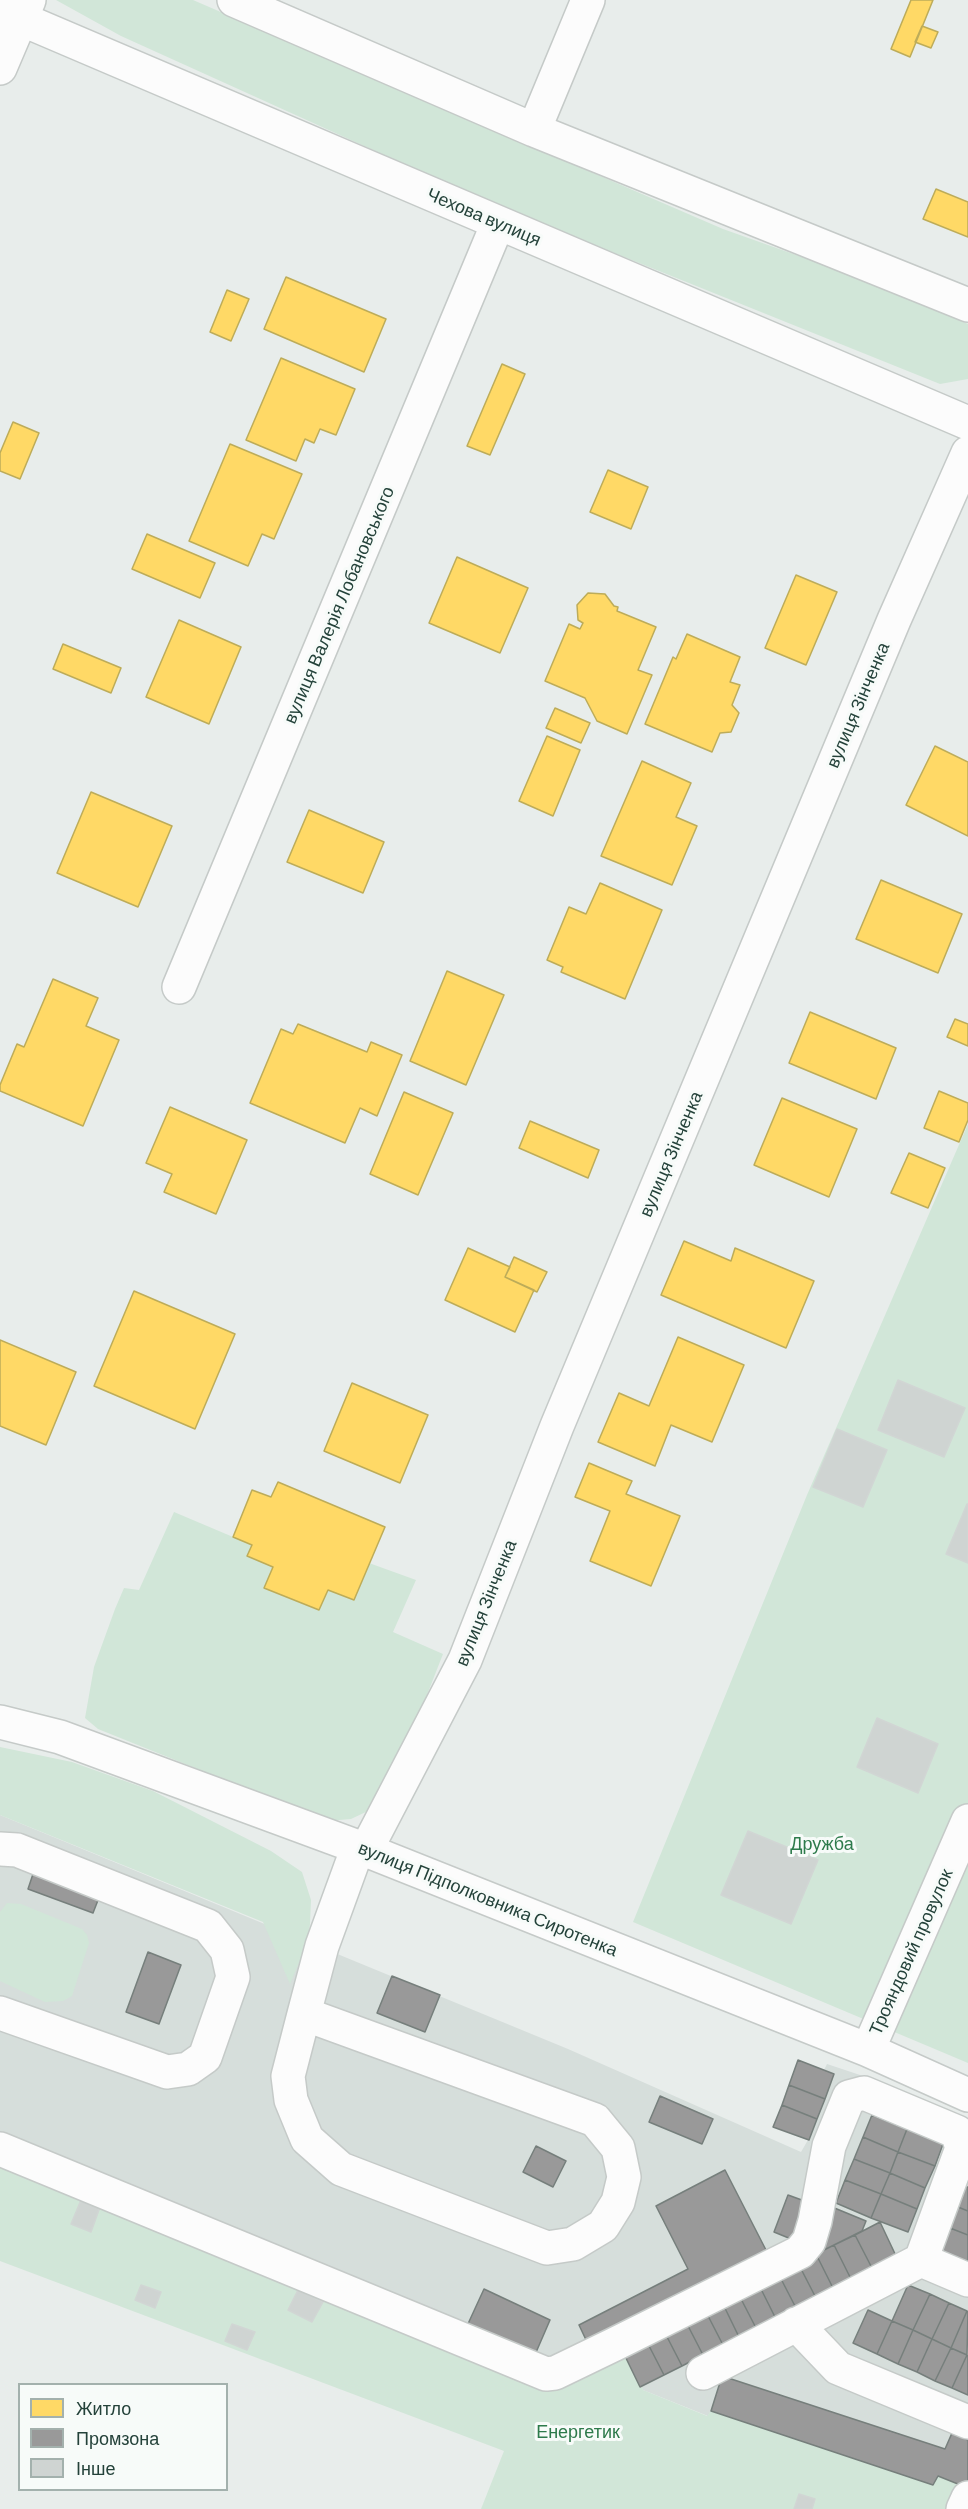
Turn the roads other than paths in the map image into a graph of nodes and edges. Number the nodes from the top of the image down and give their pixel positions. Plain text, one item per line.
1 (234, 0) edge
2 (588, 0) edge
3 (16, 10) edge
4 (0, 68) edge
5 (534, 130) junction
6 (498, 223) junction
7 (968, 305) edge
8 (968, 423) edge
9 (968, 453) edge
10 (179, 987) dead end
11 (0, 1722) edge
12 (968, 1821) edge
13 (0, 1849) edge
14 (362, 1849) junction
15 (0, 2013) edge
16 (304, 2014) junction
17 (868, 2050) junction
18 (968, 2095) edge
19 (0, 2150) edge
20 (921, 2260) junction
21 (968, 2280) edge
22 (796, 2324) junction
23 (703, 2373) dead end
24 (968, 2422) edge
25 (968, 2498) edge
26 (963, 2509) edge

1 - 5 street
2 - 5 street
3 - 4 street
3 - 6 street, Чехова вулиця
5 - 7 street
6 - 8 street, Чехова вулиця
6 - 10 street, вулиця Валерія Лобановського
9 - 14 street, вулиця Зінченка
11 - 14 street, вулиця Підполковника Сиротенка
12 - 17 street, Трояндовий провулок
13 - 15 street
14 - 16 street, вулиця Зінченка
14 - 17 street, вулиця Підполковника Сиротенка
16 - 16 street, вулиця Зінченка
17 - 18 street, вулиця Підполковника Сиротенка
19 - 20 street
20 - 21 street
20 - 22 street
22 - 23 street
22 - 24 street
25 - 26 street

